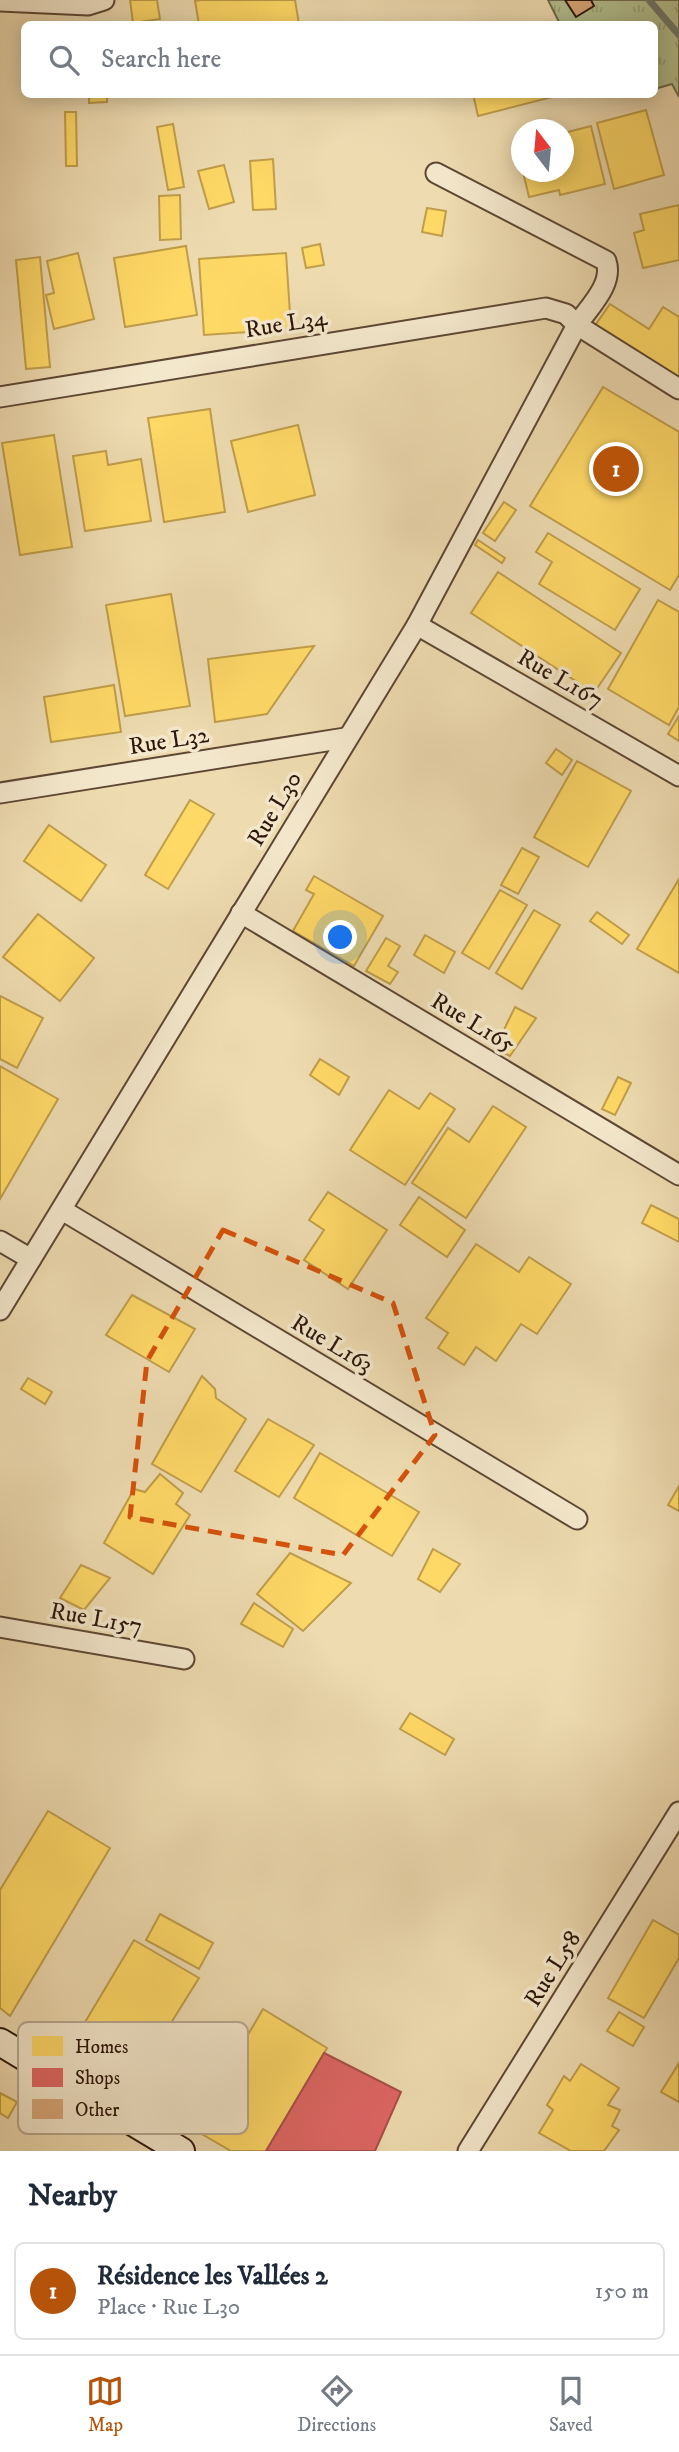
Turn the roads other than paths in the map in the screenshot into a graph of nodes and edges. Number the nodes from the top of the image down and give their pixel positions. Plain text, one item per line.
1 (104, 0) edge
2 (0, 1) edge
3 (436, 173) dead end
4 (577, 324) junction
5 (679, 389) edge
6 (0, 397) edge
7 (417, 625) junction
8 (345, 738) junction
9 (679, 776) edge
10 (0, 793) edge
11 (241, 913) junction
12 (679, 1175) edge
13 (62, 1210) junction
14 (0, 1241) edge
15 (31, 1259) junction
16 (0, 1310) edge
17 (577, 1519) dead end
18 (0, 1627) edge
19 (184, 1659) dead end
20 (679, 1812) edge
21 (0, 2042) edge
22 (18, 2053) edge
23 (149, 2134) edge
24 (175, 2150) edge
25 (468, 2151) edge

1 - 2 street
3 - 4 street, Rue L30
4 - 5 street, Rue L34
4 - 6 street, Rue L34
4 - 7 street, Rue L30
7 - 8 street, Rue L30
7 - 9 street, Rue L167
8 - 10 street, Rue L32
8 - 11 street, Rue L30
11 - 12 street, Rue L165
11 - 13 street, Rue L30
13 - 15 street, Rue L30
13 - 17 street, Rue L163
14 - 15 street
15 - 16 street, Rue L30
18 - 19 street, Rue L157
20 - 25 street, Rue L58
21 - 22 street
23 - 24 street

